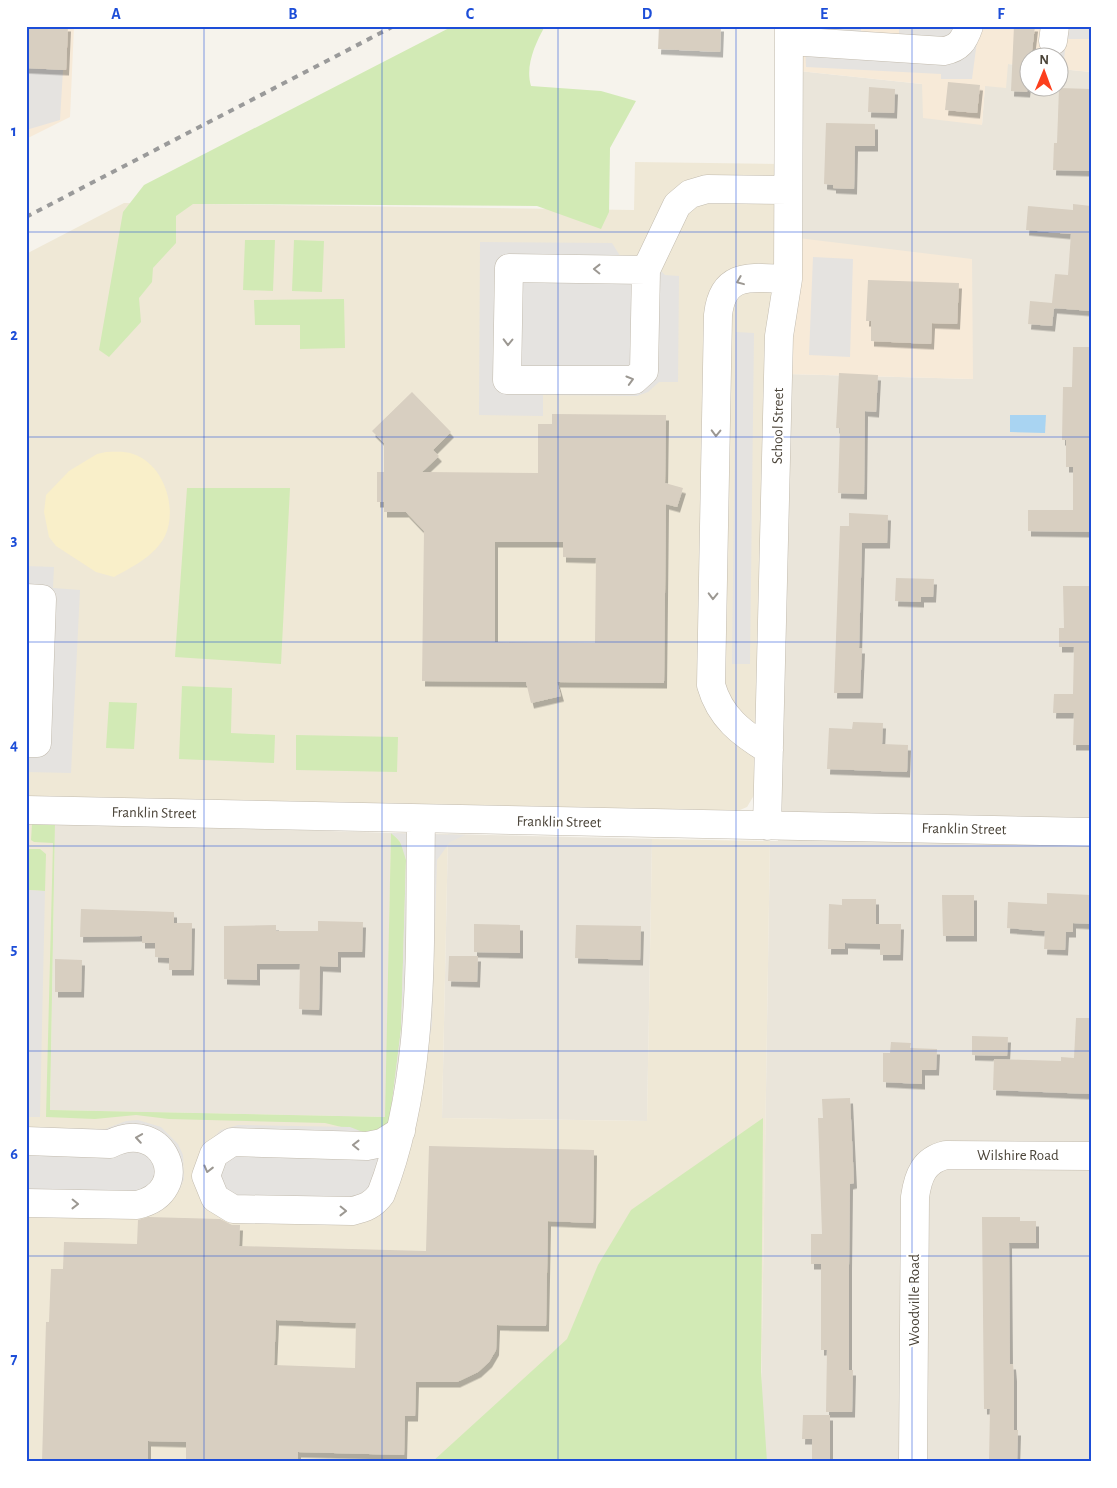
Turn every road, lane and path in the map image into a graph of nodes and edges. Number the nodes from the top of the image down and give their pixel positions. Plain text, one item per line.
1 (969, 26) edge
2 (789, 34) edge
3 (788, 190) junction
4 (646, 270) junction
5 (788, 279) junction
6 (26, 598) edge
7 (26, 743) edge
8 (770, 750) junction
9 (27, 810) edge
10 (421, 819) junction
11 (767, 826) junction
12 (1091, 832) edge
13 (401, 1131) junction
14 (26, 1141) edge
15 (946, 1155) joint
16 (1091, 1156) edge
17 (26, 1203) edge
18 (913, 1462) edge

1 - 2 street
2 - 3 street, School Street
3 - 4 street
3 - 5 street, School Street
4 -> 4 street
5 - 8 street, School Street
5 -> 8 street
6 - 7 street
8 - 11 street, School Street
9 - 10 street, Franklin Street
10 - 11 street, Franklin Street
10 - 13 street
11 - 12 street, Franklin Street
13 -> 13 street
17 -> 14 street
15 - 16 street, Wilshire Road
15 - 18 street, Woodville Road

